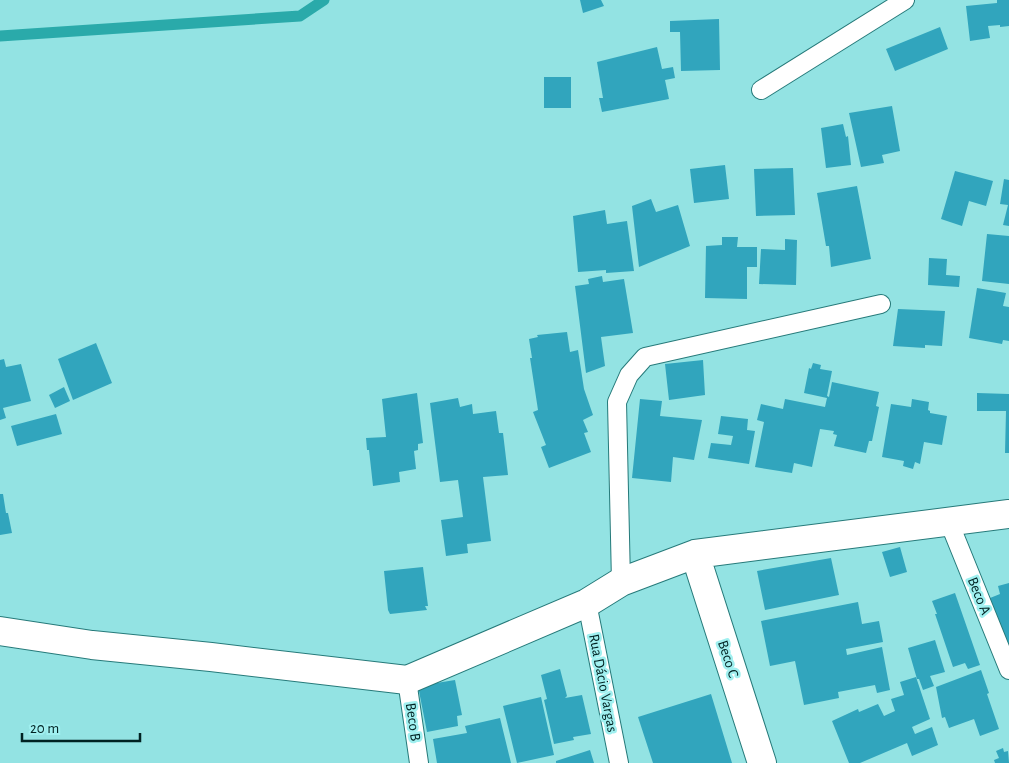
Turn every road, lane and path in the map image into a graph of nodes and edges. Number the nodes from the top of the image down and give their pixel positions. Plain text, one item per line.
1 (905, 0) edge
2 (761, 90) dead end
3 (881, 304) dead end
4 (1009, 514) edge
5 (949, 522) junction
6 (695, 554) junction
7 (620, 582) junction
8 (588, 603) junction
9 (0, 631) edge
10 (1009, 670) edge
11 (406, 680) junction
12 (419, 763) edge
13 (620, 763) edge
14 (762, 763) edge

1 - 2 lane
3 - 7 lane
4 - 5 street
5 - 6 street
5 - 10 lane, Beco A
6 - 7 street
6 - 14 street, Beco C
7 - 8 street
8 - 11 street
8 - 13 lane, Rua Dácio Vargas
9 - 11 street
11 - 12 lane, Beco B

